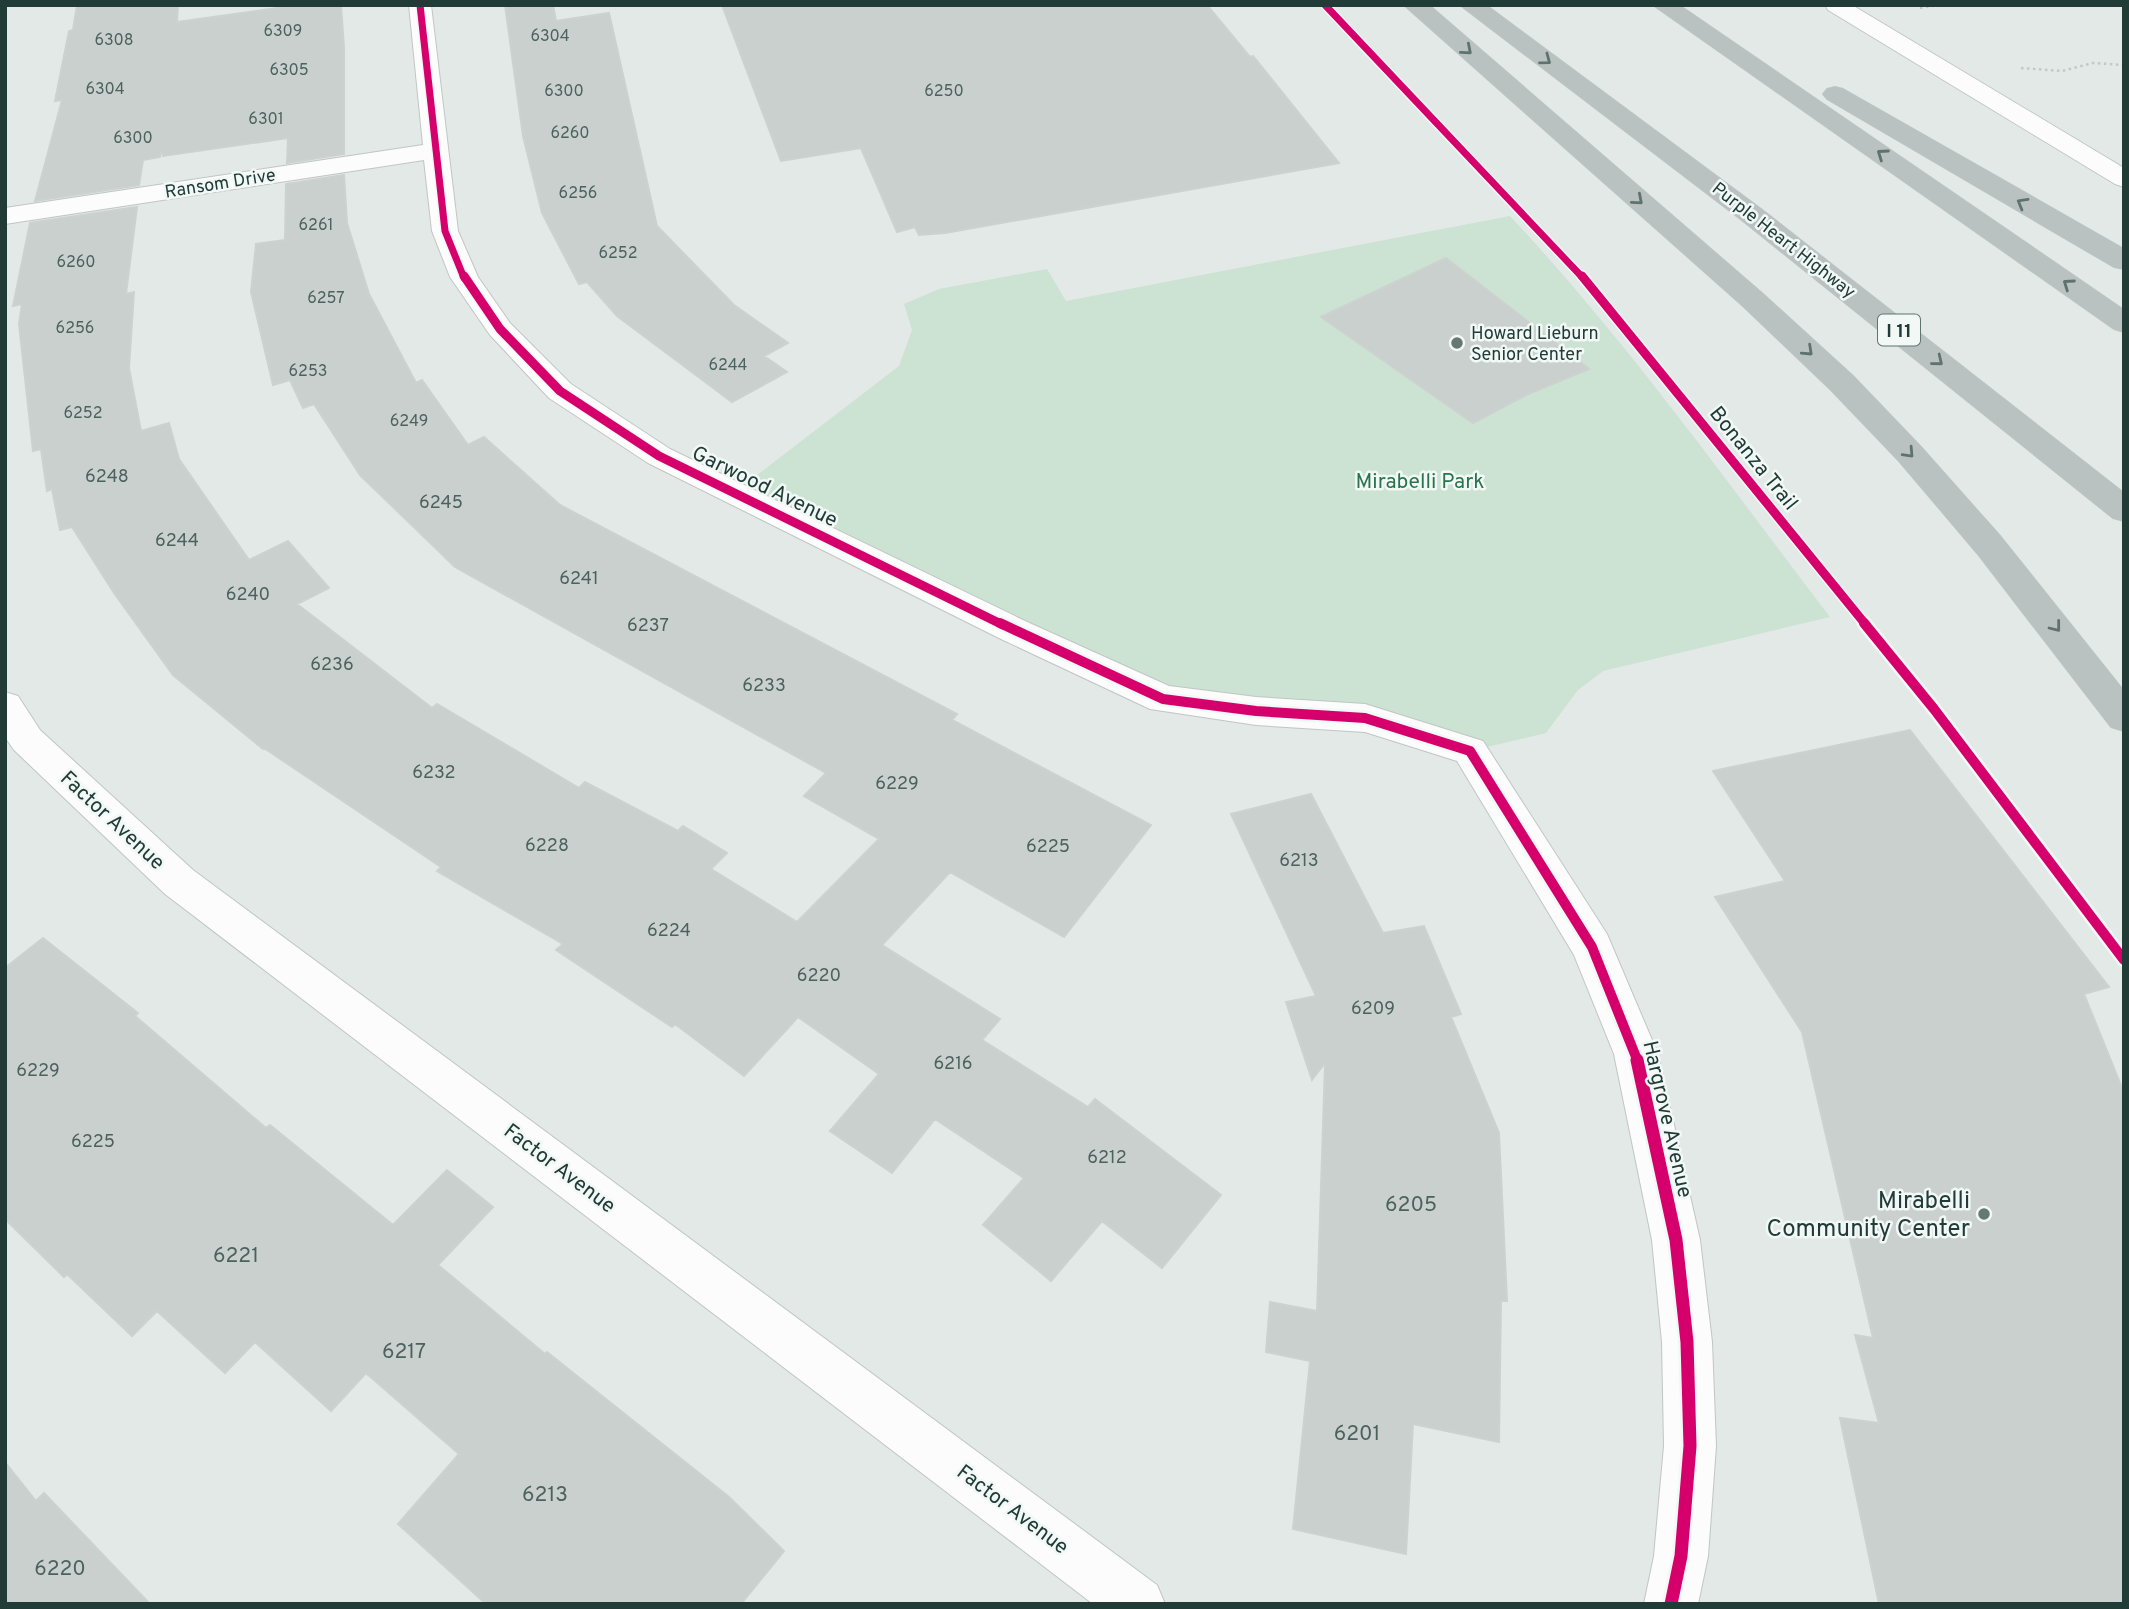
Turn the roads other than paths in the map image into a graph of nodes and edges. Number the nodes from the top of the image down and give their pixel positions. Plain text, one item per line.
1 (420, 5) edge
2 (1415, 5) edge
3 (1471, 5) edge
4 (1664, 5) edge
5 (1683, 5) edge
6 (1836, 5) edge
7 (434, 151) junction
8 (2124, 179) edge
9 (5, 216) edge
10 (2124, 261) edge
11 (2124, 323) edge
12 (2124, 510) edge
13 (5, 706) edge
14 (2124, 717) edge
15 (1365, 718) joint
16 (1138, 1604) edge
17 (1671, 1604) edge

1 - 7 street, Garwood Avenue
2 -> 14 highway
3 -> 12 highway, Purple Heart Highway / I 11
11 -> 4 highway
10 -> 5 highway
6 - 8 street
7 - 9 street, Ransom Drive
7 - 15 street, Garwood Avenue
13 - 16 street, Factor Avenue
15 - 17 street, Hargrove Avenue

